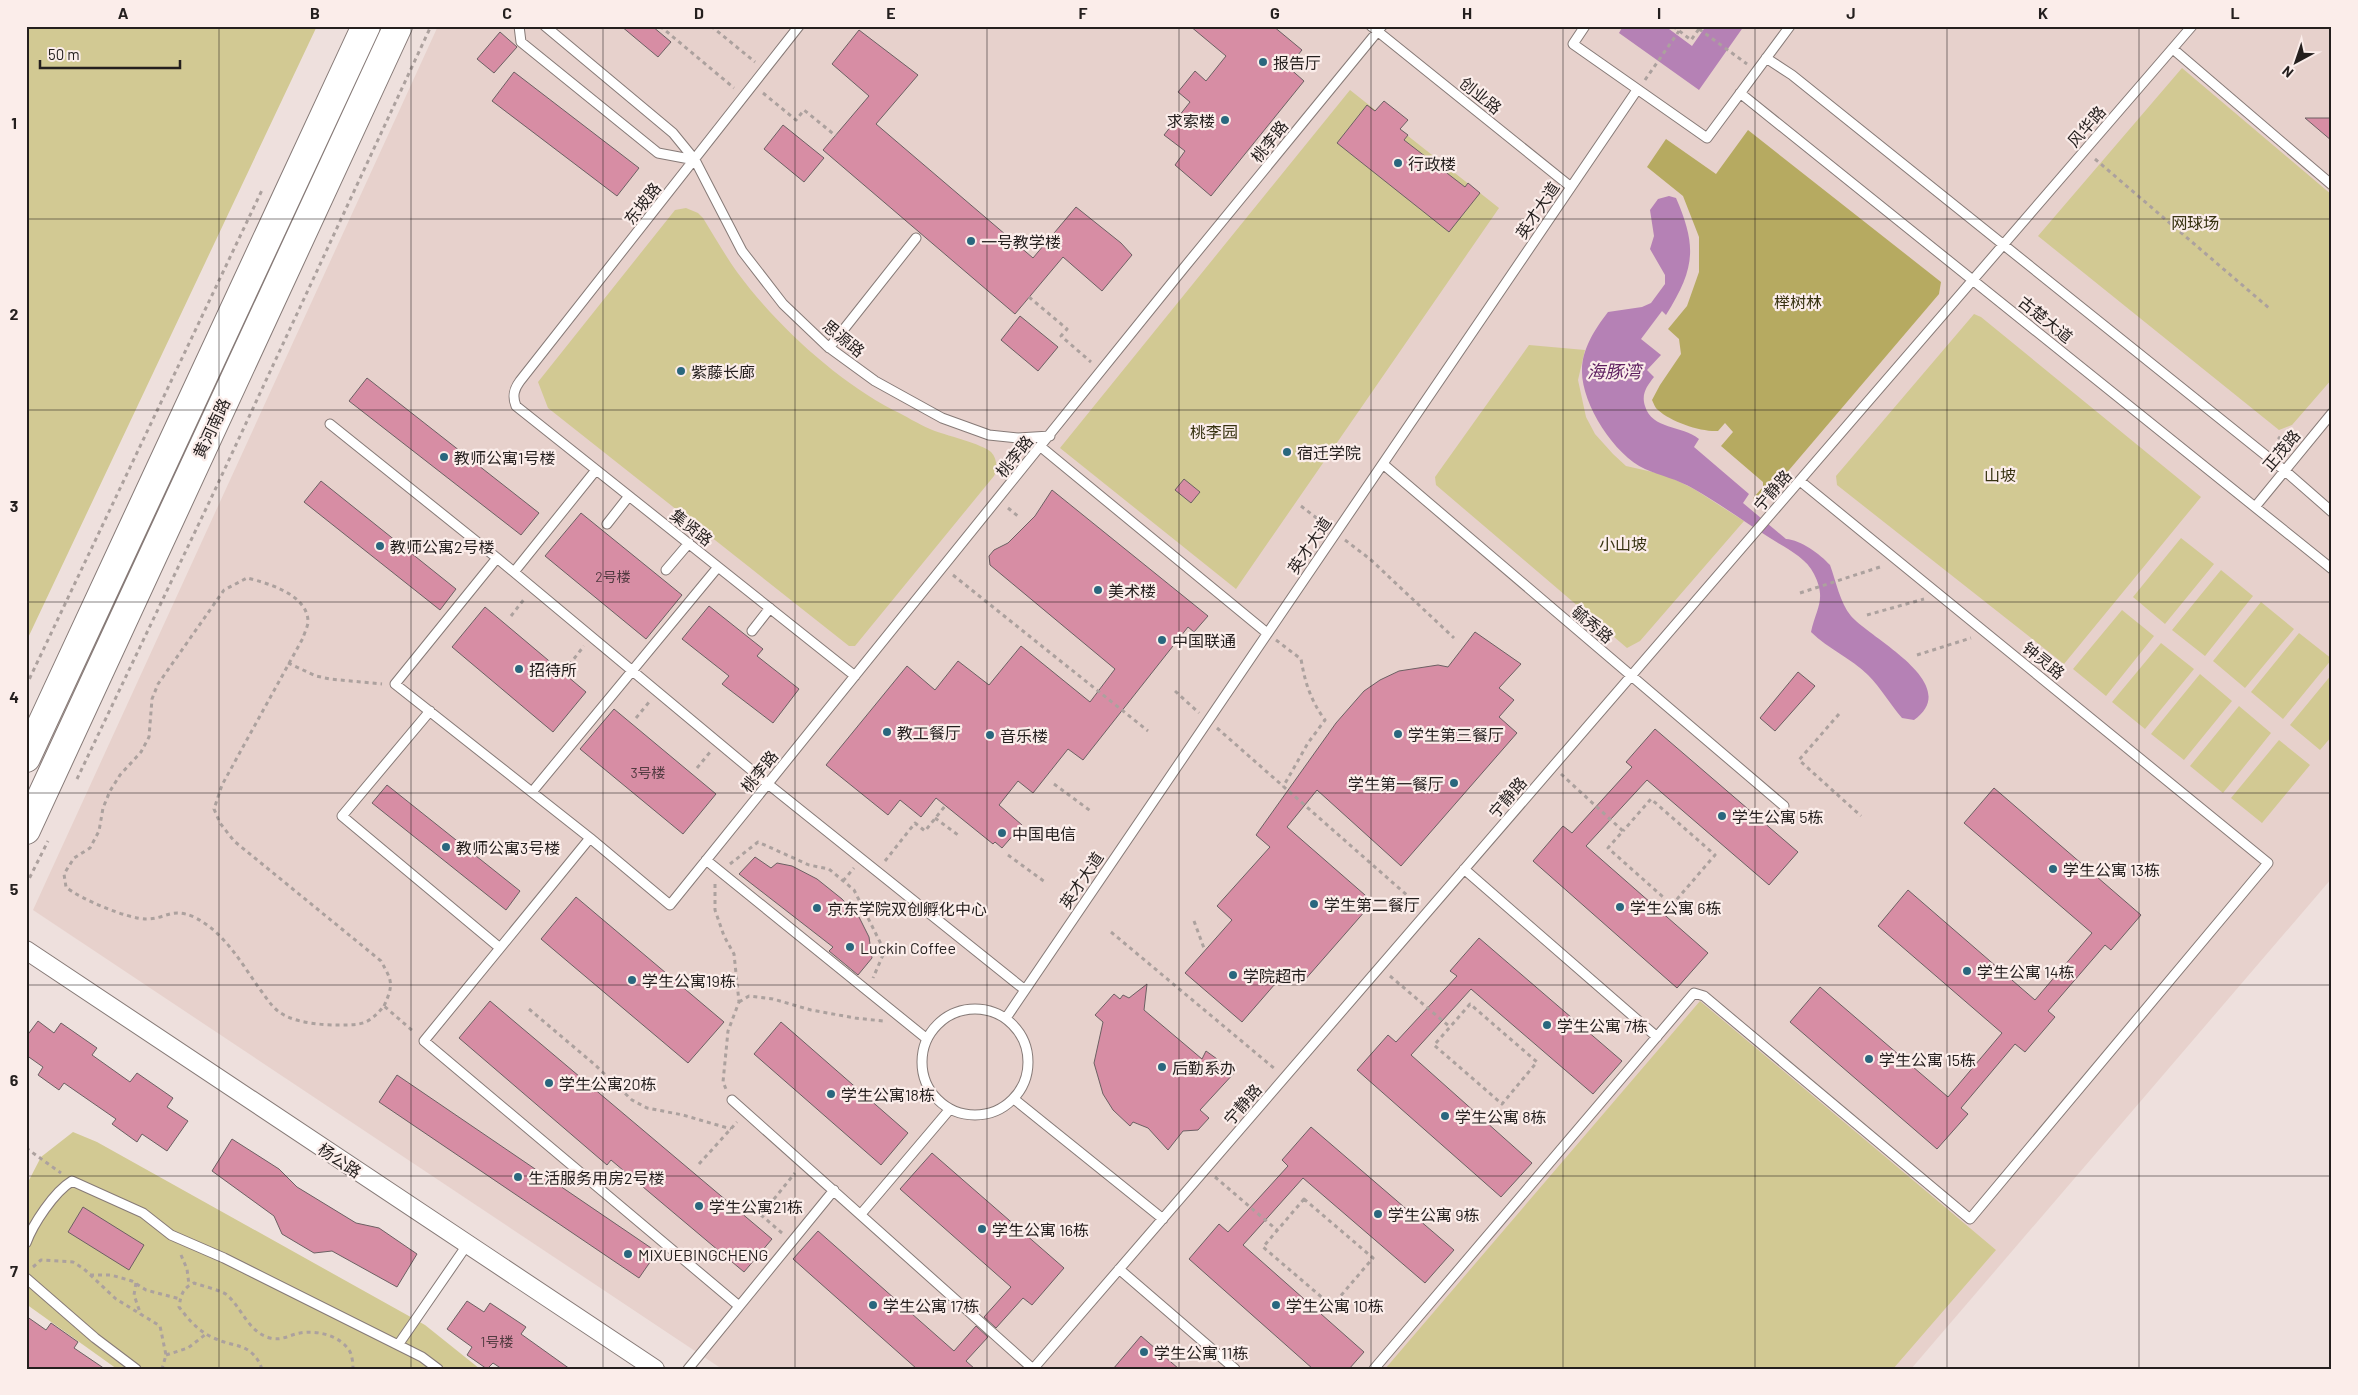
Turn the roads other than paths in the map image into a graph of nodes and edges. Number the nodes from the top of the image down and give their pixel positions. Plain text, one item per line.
1 (366, 26) edge
2 (398, 26) edge
3 (519, 26) edge
4 (545, 26) edge
5 (799, 26) edge
6 (1585, 26) edge
7 (1790, 26) edge
8 (2192, 26) edge
9 (1377, 28) edge
10 (2172, 48) junction
11 (1766, 58) junction
12 (1637, 90) junction
13 (1740, 93) junction
14 (695, 160) junction
15 (2332, 185) edge
16 (1571, 187) junction
17 (916, 238) dead end
18 (2003, 245) junction
19 (1973, 280) junction
20 (829, 348) junction
21 (514, 400) joint
22 (2332, 413) edge
23 (330, 424) dead end
24 (1050, 436) junction
25 (1041, 447) junction
26 (1382, 464) junction
27 (596, 470) junction
28 (2284, 470) junction
29 (1800, 481) junction
30 (629, 496) junction
31 (2255, 507) junction
32 (2332, 512) edge
33 (607, 524) dead end
34 (689, 544) junction
35 (498, 558) junction
36 (718, 567) junction
37 (2332, 568) edge
38 (666, 570) dead end
39 (514, 572) junction
40 (770, 608) junction
41 (752, 631) dead end
42 (1267, 633) junction
43 (632, 670) junction
44 (856, 676) junction
45 (1631, 676) junction
46 (430, 711) junction
47 (29, 744) edge
48 (768, 784) junction
49 (532, 792) junction
50 (1784, 806) dead end
51 (39, 831) edge
52 (590, 838) junction
53 (706, 860) junction
54 (1464, 869) junction
55 (500, 948) junction
56 (26, 950) edge
57 (1025, 990) junction
58 (1006, 1018) junction
59 (1657, 1037) junction
60 (927, 1039) junction
61 (1014, 1099) junction
62 (732, 1100) dead end
63 (950, 1109) junction
64 (834, 1190) junction
65 (862, 1214) junction
66 (1163, 1219) junction
67 (26, 1243) edge
68 (467, 1245) junction
69 (1119, 1269) junction
70 (26, 1278) edge
71 (740, 1306) junction
72 (398, 1345) junction
73 (136, 1369) edge
74 (438, 1369) edge
75 (655, 1369) edge
76 (688, 1369) edge
77 (1033, 1369) edge
78 (1235, 1369) edge
79 (1374, 1369) edge

1 - 47 main road, 黄河南路
2 - 51 main road, 黄河南路
3 - 14 lane
4 - 14 lane, 思源路
5 - 14 lane, 东坡路
6 - 12 lane
7 - 11 lane
8 - 10 lane, 风华路
9 - 16 lane, 创业路
9 - 24 lane, 桃李路
10 - 15 lane
10 - 18 lane, 风华路
11 - 13 lane
11 - 18 lane, 古楚大道
12 - 13 lane
12 - 16 lane, 英才大道
13 - 19 lane, 古楚大道
14 - 20 lane, 思源路
14 - 21 lane, 东坡路
16 - 26 lane, 英才大道
17 - 20 lane
18 - 19 lane, 宁静路
18 - 28 lane, 古楚大道
19 - 29 lane, 宁静路
19 - 31 lane, 古楚大道
20 - 24 lane, 思源路
21 - 27 lane, 集贤路
22 - 28 lane, 正茂路
23 - 35 lane
24 - 25 lane, 桃李路
25 - 42 lane
25 - 44 lane, 桃李路
26 - 42 lane, 英才大道
26 - 45 lane, 毓秀路
27 - 30 lane, 集贤路
27 - 39 lane
28 - 31 lane, 正茂路
28 - 32 lane, 古楚大道
29 - 45 lane, 宁静路
29 - 59 lane, 钟灵路
30 - 33 lane
30 - 34 lane, 集贤路
31 - 37 lane, 古楚大道
34 - 36 lane, 集贤路
34 - 38 lane
35 - 39 lane
35 - 46 lane
36 - 40 lane, 集贤路
36 - 43 lane
39 - 43 lane
40 - 41 lane
40 - 44 lane, 集贤路
42 - 57 lane, 英才大道
43 - 48 lane
43 - 49 lane
44 - 48 lane, 桃李路
45 - 50 lane, 毓秀路
45 - 54 lane, 宁静路
46 - 49 lane
46 - 55 lane
48 - 53 lane, 桃李路
48 - 57 lane
49 - 52 lane
52 - 53 lane, 桃李路
52 - 55 lane
53 - 60 lane
54 - 59 lane
54 - 66 lane, 宁静路
55 - 71 lane
56 - 68 street, 杨公路
57 - 58 lane, 英才大道
58 - 60 lane
58 - 61 lane
59 - 79 lane
60 - 63 lane
61 - 63 lane
61 - 66 lane
62 - 64 lane
63 - 65 lane
64 - 65 lane
64 - 71 lane
65 - 77 lane
66 - 69 lane, 宁静路
67 - 72 lane
68 - 72 lane
68 - 75 street, 杨公路
69 - 77 lane, 宁静路
69 - 78 lane
70 - 73 lane
71 - 76 lane
72 - 74 lane

